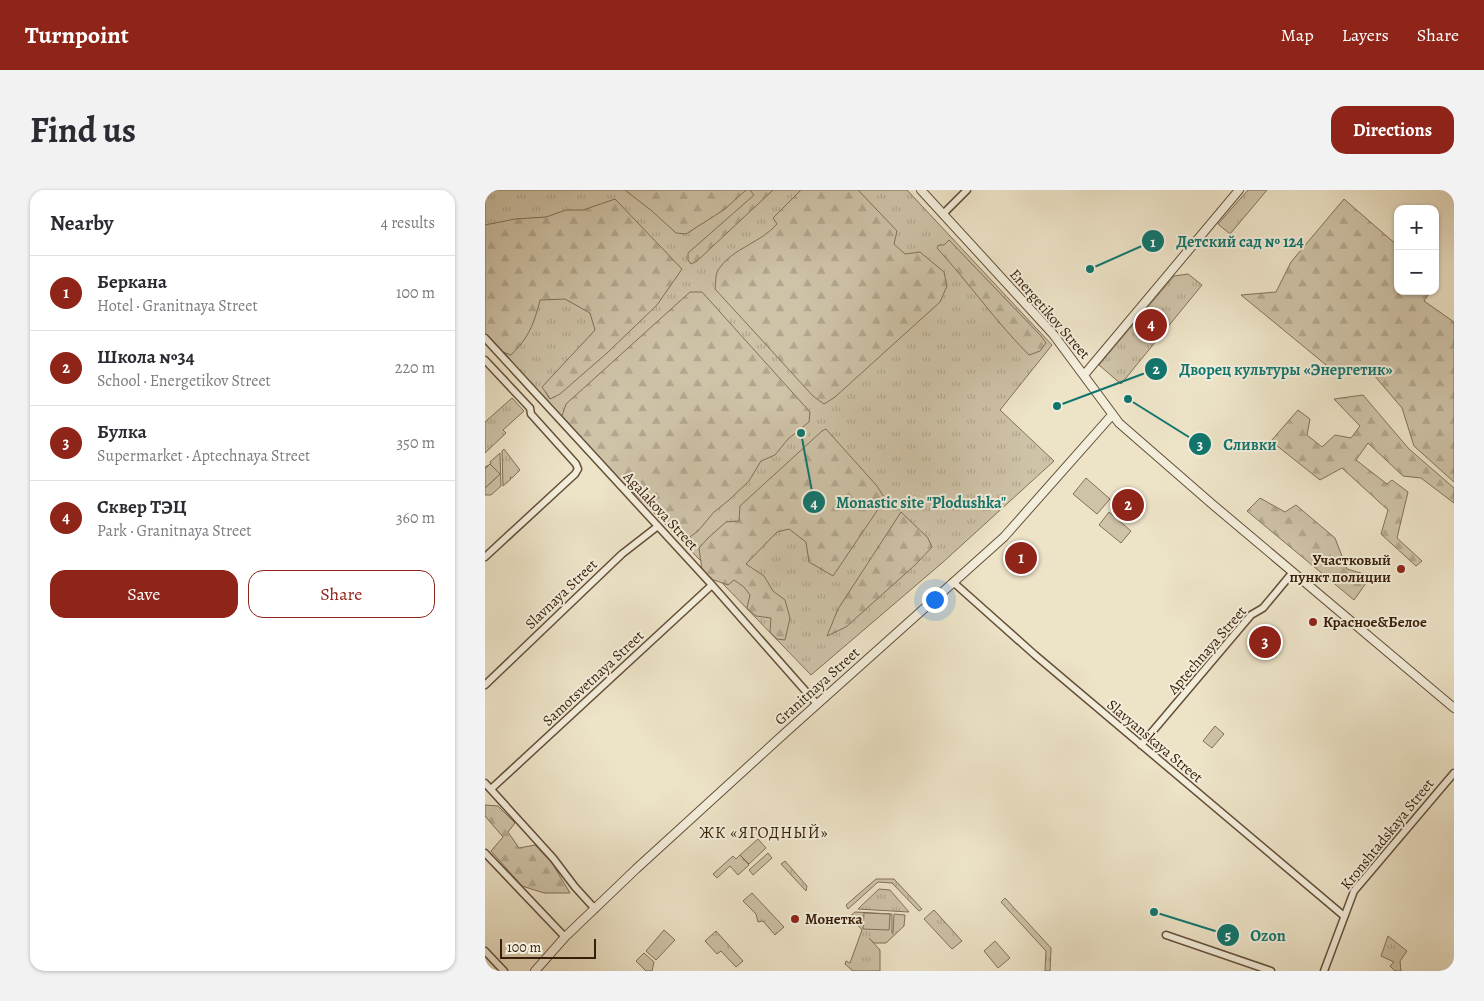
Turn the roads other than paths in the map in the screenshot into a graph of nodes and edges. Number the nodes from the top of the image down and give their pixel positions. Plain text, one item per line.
1 (921, 190) edge
2 (967, 190) edge
3 (1239, 190) edge
4 (943, 214) junction
5 (485, 338) edge
6 (485, 360) edge
7 (1084, 375) junction
8 (1112, 416) junction
9 (658, 526) junction
10 (485, 557) edge
11 (1293, 572) junction
12 (953, 582) junction
13 (712, 585) junction
14 (485, 685) edge
15 (817, 704) junction
16 (1454, 708) edge
17 (1141, 745) junction
18 (1454, 773) edge
19 (485, 784) edge
20 (491, 789) junction
21 (485, 853) edge
22 (595, 909) junction
23 (1344, 916) junction
24 (1166, 936) dead end
25 (565, 937) junction
26 (485, 951) edge
27 (503, 971) edge
28 (535, 971) edge
29 (1271, 971) edge
30 (1324, 971) edge

1 - 4 street, Energetikov Street
2 - 4 street
3 - 7 street
4 - 7 street, Energetikov Street
5 - 9 street, Agalakova Street
6 - 10 street
7 - 8 street, Energetikov Street
8 - 11 street, Energetikov Street
8 - 12 street, Granitnaya Street
9 - 13 street, Agalakova Street
9 - 14 street, Slavnaya Street
11 - 16 street, Energetikov Street
11 - 17 street, Aptechnaya Street
12 - 15 street, Granitnaya Street
12 - 17 street, Slavyanskaya Street
13 - 15 street, Agalakova Street
13 - 20 street, Samotsvetnaya Street
15 - 22 street, Granitnaya Street
17 - 23 street, Slavyanskaya Street
18 - 23 street, Kronshtadskaya Street
19 - 20 street
20 - 22 street
21 - 25 street
22 - 25 street, Granitnaya Street
23 - 30 street, Kronshtadskaya Street
24 - 29 street
25 - 28 street, Granitnaya Street
26 - 27 street

